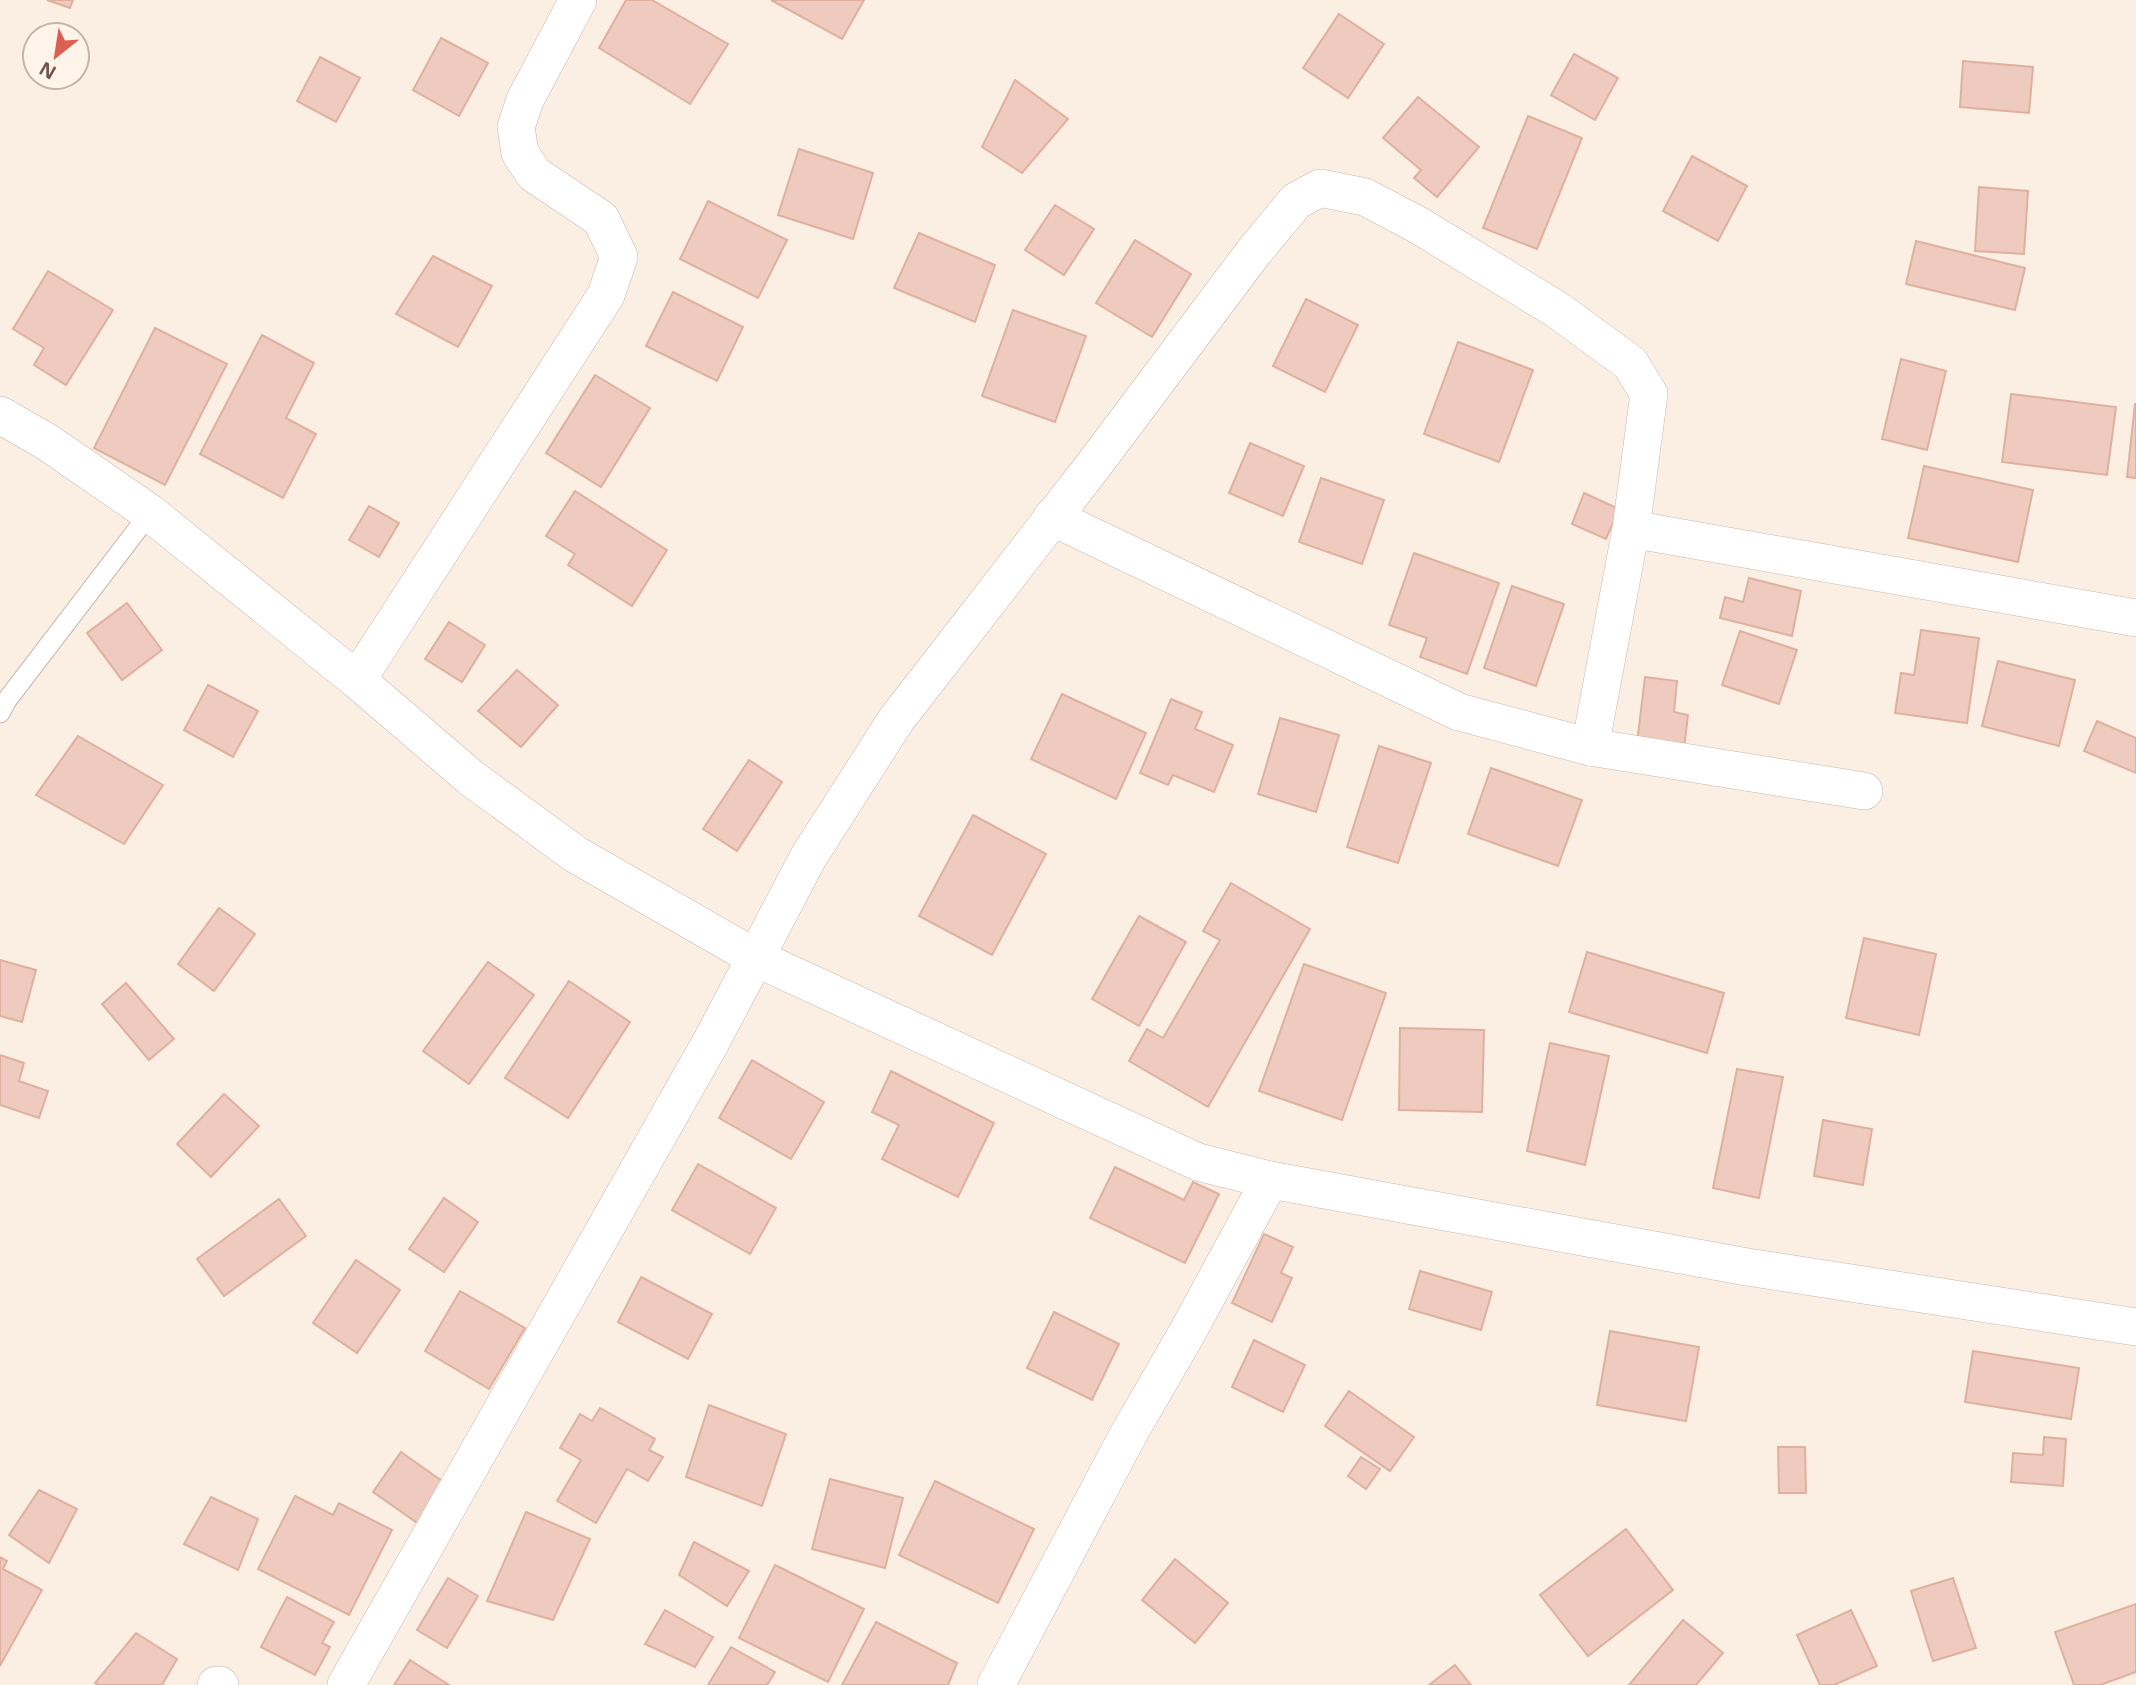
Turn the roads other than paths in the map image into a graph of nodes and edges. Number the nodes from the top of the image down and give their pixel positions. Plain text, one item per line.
1 (578, 0) edge
2 (0, 415) edge
3 (150, 513) junction
4 (1052, 517) junction
5 (1631, 529) junction
6 (2136, 618) edge
7 (357, 680) junction
8 (2, 705) edge
9 (1590, 747) junction
10 (1864, 791) dead end
11 (755, 958) junction
12 (1270, 1180) junction
13 (2136, 1327) edge
14 (346, 1685) edge
15 (996, 1685) edge

1 - 7 street
2 - 3 street
3 - 7 street
3 - 8 lane
4 - 5 street
4 - 9 street
4 - 11 street
5 - 6 street
5 - 9 street
7 - 11 street
9 - 10 street
11 - 12 street
11 - 14 street
12 - 13 street
12 - 15 street

